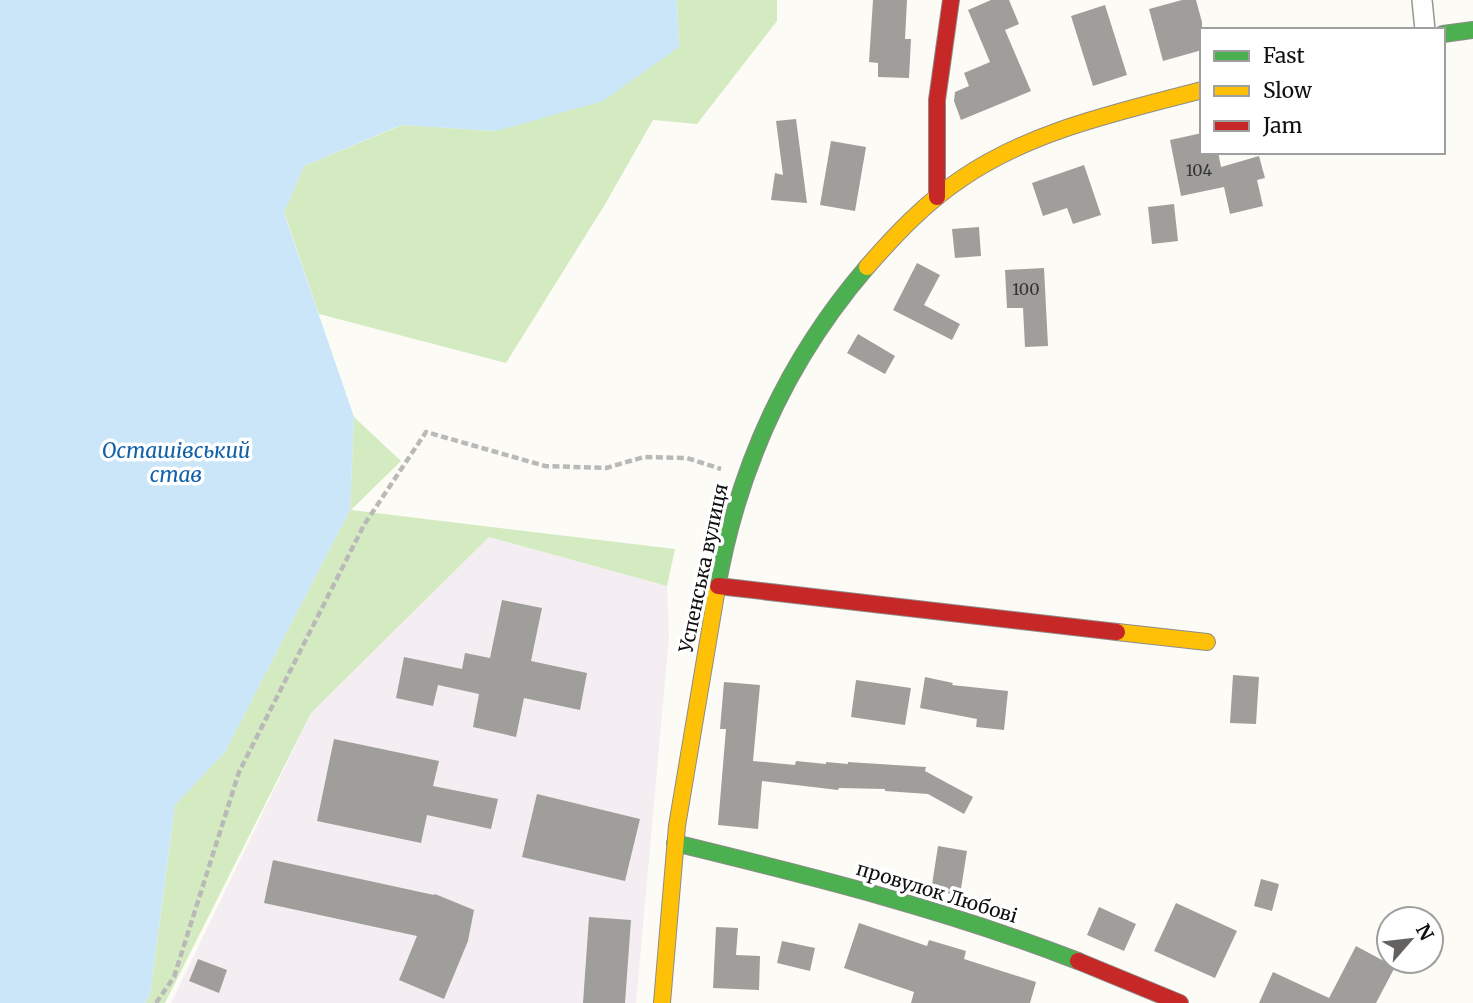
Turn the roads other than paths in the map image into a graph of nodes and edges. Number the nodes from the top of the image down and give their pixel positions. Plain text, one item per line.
1 (951, 0) edge
2 (1422, 0) edge
3 (1425, 28) edge
4 (1473, 30) edge
5 (1445, 34) edge
6 (1200, 91) edge
7 (937, 197) junction
8 (718, 586) junction
9 (1207, 642) dead end
10 (675, 843) junction
11 (662, 1003) edge
12 (1180, 1003) edge

1 - 7 street
2 - 3 street
4 - 5 street
6 - 7 street, Успенська вулиця
7 - 8 street, Успенська вулиця
8 - 9 street
8 - 10 street, Успенська вулиця
10 - 11 street, Успенська вулиця
10 - 12 street, провулок Любові

